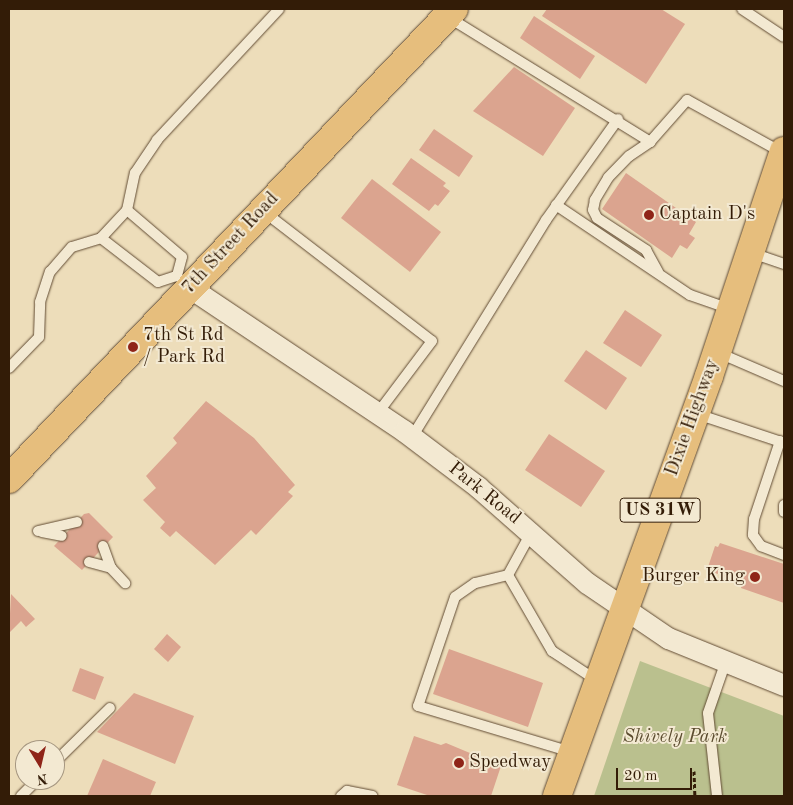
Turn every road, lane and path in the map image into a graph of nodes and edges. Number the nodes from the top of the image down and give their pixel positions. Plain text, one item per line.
1 (279, 9) edge
2 (742, 9) edge
3 (450, 12) edge
4 (784, 37) edge
5 (618, 119) junction
6 (650, 142) junction
7 (784, 152) edge
8 (556, 205) junction
9 (127, 210) junction
10 (262, 210) junction
11 (101, 238) junction
12 (750, 253) junction
13 (784, 264) edge
14 (660, 276) junction
15 (183, 282) junction
16 (731, 309) junction
17 (717, 352) junction
18 (9, 368) edge
19 (784, 381) edge
20 (696, 413) junction
21 (378, 414) junction
22 (412, 437) junction
23 (782, 442) edge
24 (9, 479) edge
25 (784, 504) edge
26 (784, 512) edge
27 (77, 522) dead end
28 (531, 533) junction
29 (62, 536) dead end
30 (104, 546) dead end
31 (784, 555) edge
32 (89, 562) dead end
33 (111, 568) junction
34 (508, 575) junction
35 (125, 583) dead end
36 (623, 606) junction
37 (725, 664) junction
38 (596, 680) junction
39 (784, 685) edge
40 (110, 708) dead end
41 (65, 752) edge
42 (572, 752) junction
43 (341, 796) edge
44 (373, 796) edge
45 (557, 796) edge
46 (717, 796) edge

1 - 9 lane
2 - 4 lane
3 - 5 lane
3 - 10 main road, 7th Street Road
5 - 6 lane
5 - 8 lane
6 - 7 lane
6 - 14 lane
7 - 12 main road, Dixie Highway / US 31W
8 - 14 lane
8 - 22 lane
9 - 11 lane
9 - 15 lane
10 - 15 main road, 7th Street Road
10 - 21 lane
11 - 15 lane
11 - 18 lane
12 - 13 lane
12 - 16 main road, Dixie Highway / US 31W
14 - 16 lane
15 - 21 street, Park Road
15 - 24 main road, 7th Street Road
16 - 17 main road, Dixie Highway / US 31W
17 - 19 lane
17 - 20 main road, Dixie Highway / US 31W
20 - 23 lane
20 - 36 main road, Dixie Highway / US 31W
21 - 22 street, Park Road
22 - 28 street, Park Road
23 - 31 lane
25 - 26 lane
27 - 29 lane
28 - 34 lane
28 - 36 street, Park Road
30 - 33 lane
32 - 33 lane
33 - 35 lane
34 - 38 lane
34 - 42 lane
36 - 37 street, Park Road
36 - 38 main road, Dixie Highway / US 31W
37 - 39 street, Park Road
37 - 46 lane
38 - 42 main road, Dixie Highway / US 31W
40 - 41 lane
42 - 45 main road, Dixie Highway / US 31W
43 - 44 lane

